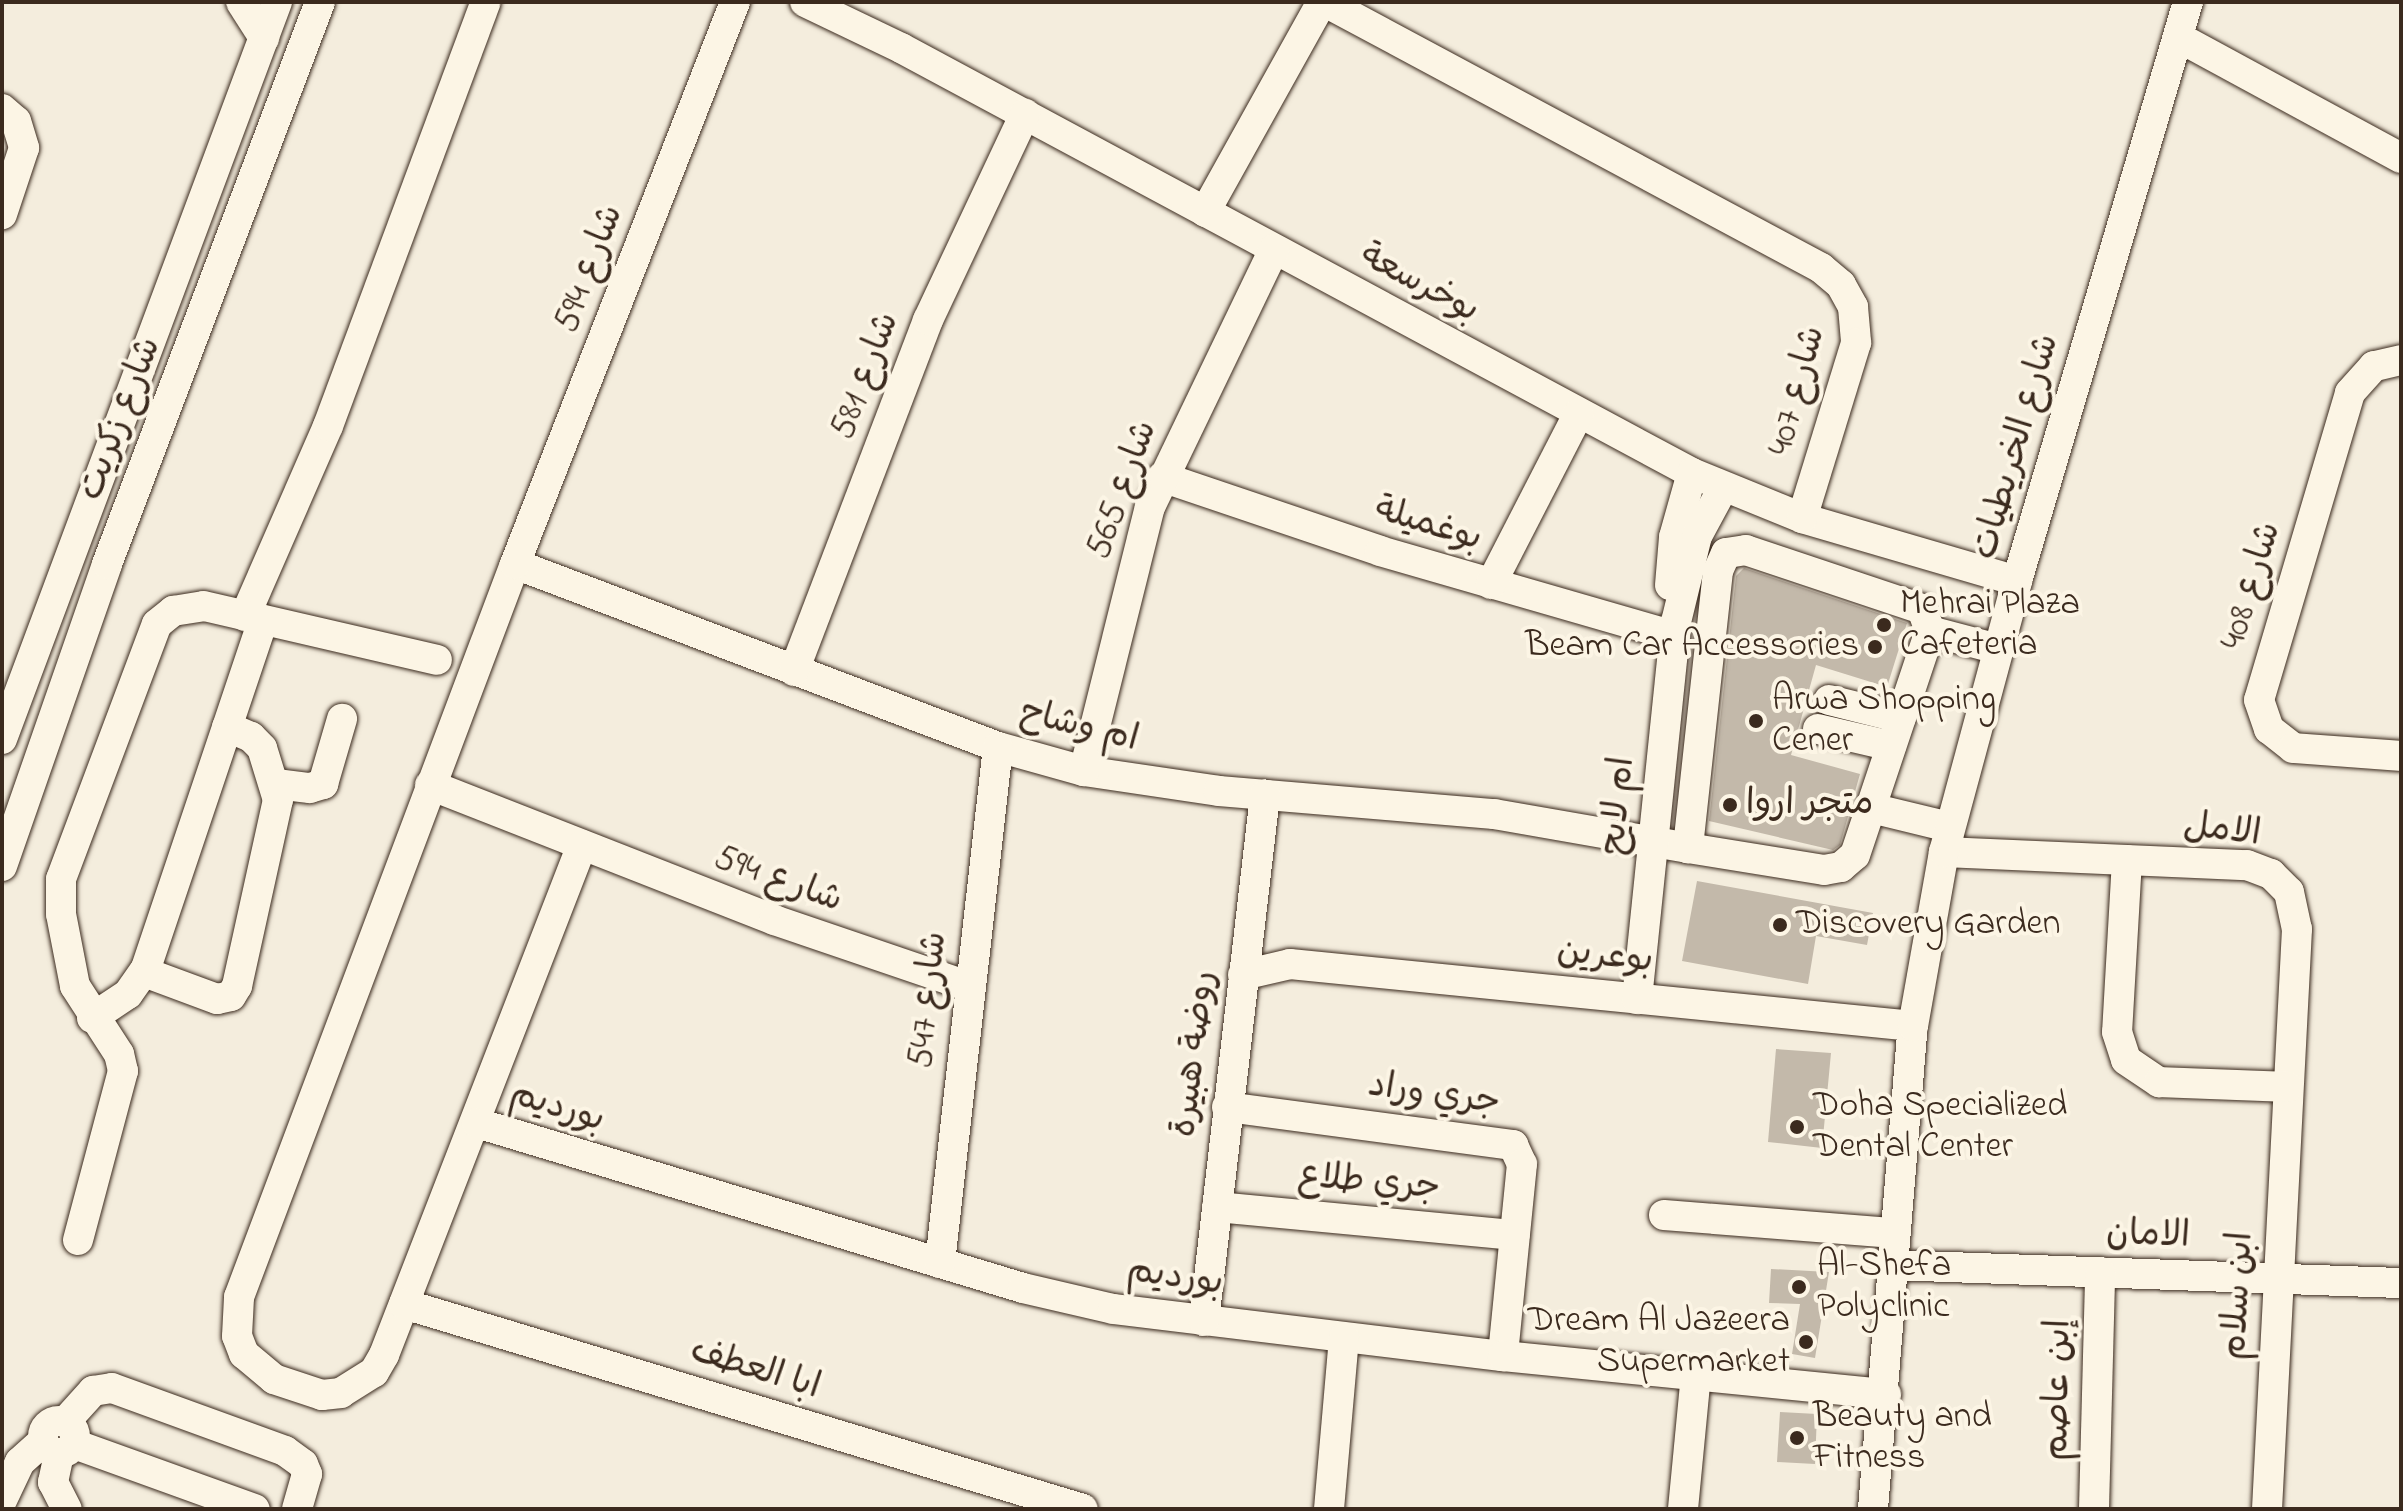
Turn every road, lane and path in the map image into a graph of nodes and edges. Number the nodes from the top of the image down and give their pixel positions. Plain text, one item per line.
1 (241, 2) edge
2 (277, 2) edge
3 (320, 2) edge
4 (486, 2) edge
5 (735, 2) edge
6 (805, 2) edge
7 (1324, 2) edge
8 (2188, 2) edge
9 (2178, 37) junction
10 (264, 38) junction
11 (2, 109) edge
12 (1025, 114) junction
13 (2401, 158) edge
14 (1205, 212) junction
15 (2, 214) edge
16 (1274, 249) junction
17 (2401, 360) edge
18 (1579, 413) junction
19 (1692, 473) junction
20 (1162, 477) junction
21 (1723, 488) junction
22 (1802, 518) junction
23 (1870, 541) junction
24 (515, 564) junction
25 (2017, 581) junction
26 (1491, 584) junction
27 (1855, 585) junction
28 (254, 618) junction
29 (1676, 629) junction
30 (1930, 631) junction
31 (1998, 649) junction
32 (437, 660) dead end
33 (794, 671) junction
34 (1829, 700) dead end
35 (342, 719) dead end
36 (227, 727) junction
37 (1818, 729) dead end
38 (1896, 732) junction
39 (2, 739) edge
40 (998, 747) junction
41 (2401, 756) edge
42 (1084, 771) junction
43 (276, 784) junction
44 (430, 785) junction
45 (1265, 795) junction
46 (1871, 808) junction
47 (1946, 840) junction
48 (1653, 842) junction
49 (582, 845) junction
50 (1688, 848) junction
51 (2127, 860) junction
52 (2, 866) edge
53 (1246, 943) junction
54 (1290, 964) junction
55 (144, 972) junction
56 (1243, 975) junction
57 (968, 986) junction
58 (1637, 999) junction
59 (92, 1018) junction
60 (1913, 1026) junction
61 (2288, 1087) junction
62 (1227, 1107) junction
63 (477, 1123) junction
64 (1217, 1207) junction
65 (1664, 1215) dead end
66 (1894, 1233) junction
67 (1515, 1235) junction
68 (78, 1240) dead end
69 (940, 1263) junction
70 (1892, 1265) junction
71 (2100, 1272) junction
72 (2278, 1278) junction
73 (2401, 1283) edge
74 (404, 1304) junction
75 (1204, 1321) junction
76 (1344, 1338) junction
77 (1503, 1356) junction
78 (1696, 1375) junction
79 (1886, 1394) junction
80 (60, 1440) junction
81 (2, 1500) edge
82 (67, 1509) edge
83 (255, 1509) edge
84 (297, 1509) edge
85 (1083, 1509) edge
86 (1329, 1509) edge
87 (1683, 1509) edge
88 (1873, 1509) edge
89 (1889, 1509) edge
90 (2094, 1509) edge
91 (2267, 1509) edge

1 - 10 street
2 - 10 street, شارع زكريت
3 - 52 street, شارع زكريت
4 - 28 street
5 - 24 street, شارع 594
6 - 12 street, بوخرسعة
7 - 14 street
7 - 22 street, شارع 407
8 - 9 street, شارع الخريطيات
9 - 13 street
9 - 25 street, شارع الخريطيات
10 - 39 street, شارع زكريت
11 - 15 street
12 - 14 street, بوخرسعة
12 - 33 street, شارع 581
14 - 16 street, بوخرسعة
16 - 18 street, بوخرسعة
16 - 20 street, شارع 565
17 - 41 street, شارع 408
18 - 19 street, بوخرسعة
18 - 26 street
19 - 21 street, بوخرسعة
19 - 29 street, ام لايح
20 - 26 street, بوغميلة
20 - 42 street, شارع 565
21 - 22 street, بوخرسعة
21 - 29 street, ام لايح
22 - 23 street, بوخرسعة
23 - 25 street, بوخرسعة
23 - 27 street
24 - 33 street, ام وشاح
24 - 44 street, شارع 594
25 - 31 street, شارع الخريطيات
26 - 29 street, بوغميلة
27 - 30 street
27 - 50 street
28 - 32 street
28 - 36 street
28 - 59 street
29 - 48 street, ام لايح
30 - 31 street
30 - 38 street, ام وشاح
31 - 47 street, شارع الخريطيات
33 - 40 street, ام وشاح
34 - 38 street
35 - 43 street
36 - 43 street
36 - 55 street
37 - 38 street
38 - 46 street, ام وشاح
40 - 42 street, ام وشاح
40 - 57 street, شارع 547
42 - 45 street, ام وشاح
43 - 55 street
44 - 49 street, شارع 594
44 - 74 street, شارع 594
45 - 48 street, ام وشاح
45 - 53 street, روضة هبيرة
46 - 47 street, الامل
46 - 50 street, ام وشاح
47 - 51 street, الامل
47 - 60 street, شارع الخريطيات
48 - 50 street, ام وشاح
48 - 58 street, ام لايح
49 - 57 street, شارع 594
49 - 63 street, شارع 594
51 - 61 street, الامل
51 - 61 street
53 - 54 street, بوعرين
53 - 56 street, روضة هبيرة
54 - 56 street, بوعرين
54 - 58 street, بوعرين
55 - 59 street
56 - 62 street, روضة هبيرة
57 - 69 street, شارع 547
58 - 60 street, بوعرين
59 - 68 street
60 - 66 street, شارع الخريطيات
61 - 72 street, ابن سلام
62 - 64 street, روضة هبيرة
62 - 67 street, جري وراد
63 - 69 street, بورديم
63 - 74 street, شارع 594
64 - 67 street, جري طلاع
64 - 75 street, روضة هبيرة
65 - 66 street
66 - 70 street, شارع الخريطيات
67 - 77 street, جري وراد
69 - 75 street, بورديم
70 - 71 street, الامان
70 - 79 street, شارع الخريطيات
71 - 72 street, الامان
71 - 90 street, إبن عاصم
72 - 73 street, الامان
72 - 91 street, ابن سلام
74 - 85 street, ابا العطف
75 - 76 street, بورديم
76 - 77 street, بورديم
76 - 86 street
77 - 78 street, بورديم
78 - 79 street, بورديم
78 - 87 street
79 - 88 street, شارع الخريطيات
79 - 89 street, شارع الخريطيات
80 - 81 street
80 - 82 street
80 - 83 street
80 - 84 street

